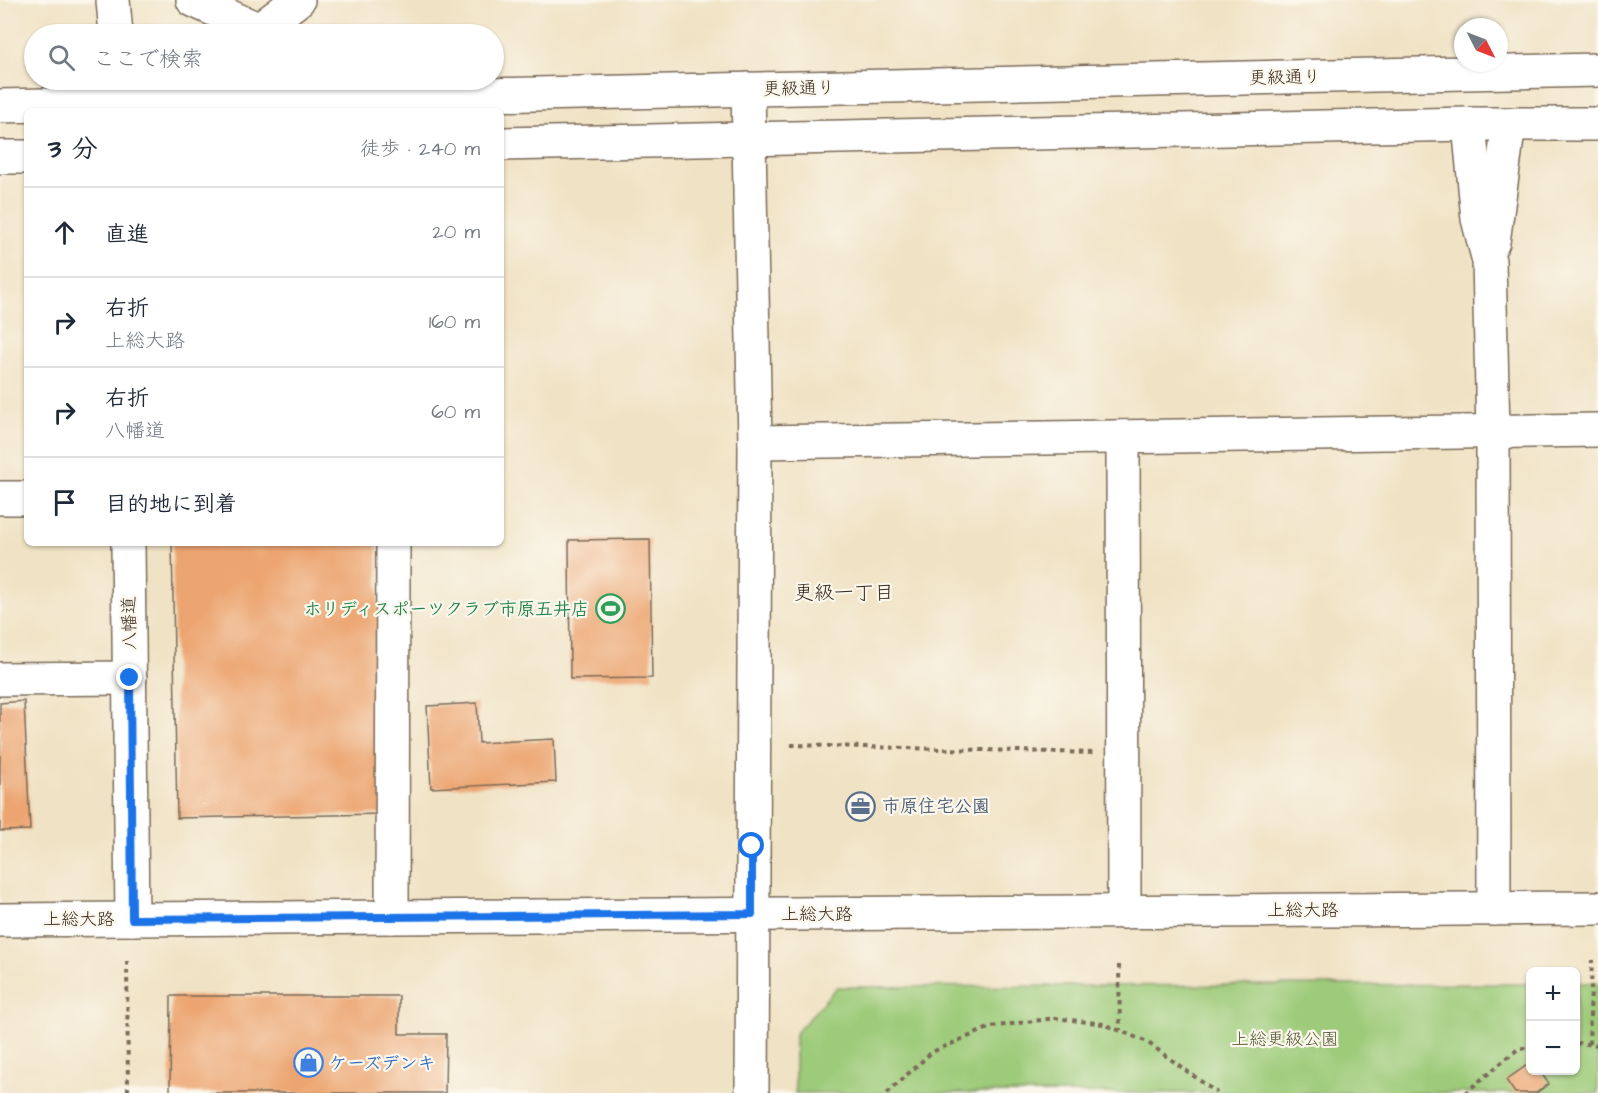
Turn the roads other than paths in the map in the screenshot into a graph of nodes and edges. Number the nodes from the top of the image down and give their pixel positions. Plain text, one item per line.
1 (112, 0) edge
2 (193, 0) edge
3 (298, 0) edge
4 (115, 24) edge
5 (246, 24) edge
6 (272, 24) edge
7 (1598, 70) edge
8 (504, 89) edge
9 (748, 89) junction
10 (313, 90) edge
11 (122, 98) edge
12 (0, 106) edge
13 (1469, 124) junction
14 (1509, 124) junction
15 (1598, 124) edge
16 (749, 140) junction
17 (504, 144) edge
18 (0, 157) edge
19 (24, 157) edge
20 (1489, 261) junction
21 (1598, 430) edge
22 (1493, 432) junction
23 (1123, 437) junction
24 (755, 442) junction
25 (0, 498) edge
26 (24, 498) edge
27 (128, 546) edge
28 (393, 546) edge
29 (130, 678) junction
30 (0, 680) edge
31 (1598, 908) edge
32 (1494, 909) junction
33 (1124, 912) junction
34 (752, 914) junction
35 (392, 917) junction
36 (132, 919) junction
37 (0, 920) edge
38 (752, 1093) edge

1 - 4 street
2 - 5 street
3 - 6 street
7 - 9 street, 更級通り
8 - 9 street, 更級通り
9 - 16 street
10 - 11 street, 更級通り
11 - 12 street, 更級通り
13 - 14 street
13 - 16 street
13 - 20 street
14 - 15 street
14 - 20 street
16 - 17 street
16 - 24 street
18 - 19 street
20 - 22 street
21 - 22 street
22 - 23 street
22 - 32 street
23 - 24 street
23 - 33 street
24 - 34 street
25 - 26 street
27 - 29 street, 八幡道
28 - 35 street
29 - 30 street
29 - 36 street, 八幡道
31 - 32 street, 上総大路
32 - 33 street, 上総大路
33 - 34 street, 上総大路
34 - 35 street, 上総大路
34 - 38 street
35 - 36 street, 上総大路
36 - 37 street, 上総大路

